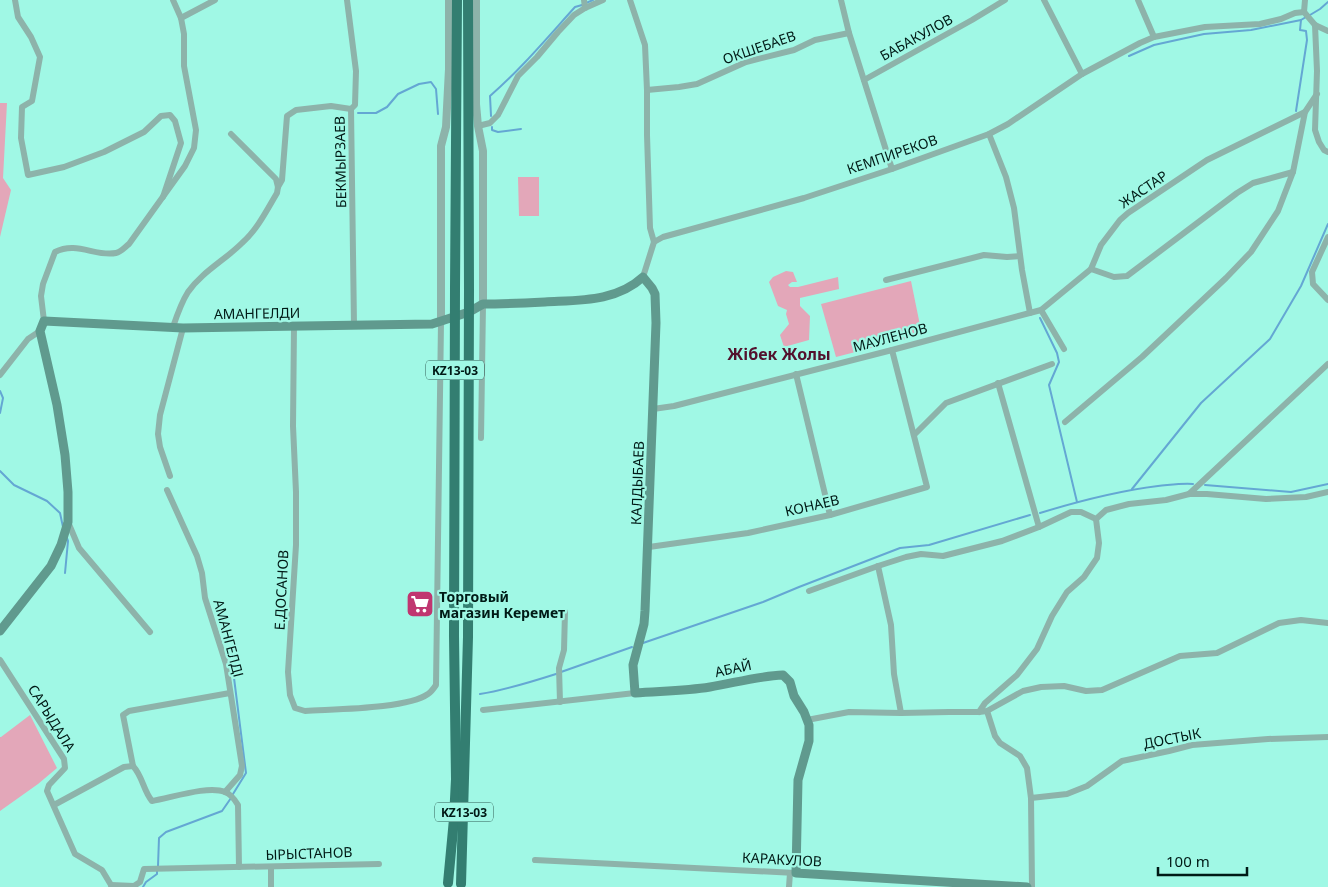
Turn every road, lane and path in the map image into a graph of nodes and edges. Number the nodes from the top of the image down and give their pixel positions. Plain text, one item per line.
1 (15, 0) edge
2 (173, 0) edge
3 (215, 0) edge
4 (347, 0) edge
5 (449, 0) edge
6 (458, 0) edge
7 (468, 0) edge
8 (476, 0) edge
9 (584, 0) edge
10 (603, 0) edge
11 (630, 0) edge
12 (841, 0) edge
13 (1005, 0) edge
14 (1044, 0) edge
15 (1138, 0) edge
16 (1305, 0) edge
17 (585, 8) junction
18 (1304, 12) junction
19 (181, 18) junction
20 (1315, 25) junction
21 (1328, 31) edge
22 (849, 33) junction
23 (1154, 37) junction
24 (1082, 74) junction
25 (864, 80) junction
26 (647, 90) junction
27 (1317, 94) junction
28 (351, 109) junction
29 (1305, 112) junction
30 (478, 126) junction
31 (231, 134) dead end
32 (989, 134) junction
33 (1328, 152) edge
34 (892, 169) junction
35 (1293, 172) junction
36 (278, 187) junction
37 (163, 197) junction
38 (1328, 237) edge
39 (654, 242) junction
40 (1020, 256) junction
41 (1091, 269) junction
42 (643, 277) junction
43 (886, 280) dead end
44 (1328, 300) edge
45 (483, 304) junction
46 (1041, 310) junction
47 (469, 312) junction
48 (1030, 313) junction
49 (455, 317) junction
50 (44, 320) junction
51 (441, 322) junction
52 (354, 325) junction
53 (294, 326) junction
54 (173, 327) junction
55 (183, 328) junction
56 (40, 331) junction
57 (1064, 349) dead end
58 (892, 350) junction
59 (1052, 364) dead end
60 (1328, 364) edge
61 (796, 374) junction
62 (0, 375) edge
63 (998, 383) junction
64 (653, 409) junction
65 (1065, 422) dead end
66 (914, 435) junction
67 (481, 438) dead end
68 (170, 476) dead end
69 (167, 490) dead end
70 (1328, 492) edge
71 (1189, 494) junction
72 (830, 515) junction
73 (1096, 519) junction
74 (68, 522) junction
75 (1039, 527) junction
76 (649, 547) junction
77 (878, 566) junction
78 (809, 591) dead end
79 (566, 612) dead end
80 (1328, 623) edge
81 (0, 631) edge
82 (150, 632) dead end
83 (454, 636) junction
84 (468, 637) junction
85 (0, 660) edge
86 (230, 693) junction
87 (635, 693) junction
88 (560, 702) junction
89 (483, 710) dead end
90 (987, 711) junction
91 (979, 712) junction
92 (901, 713) junction
93 (807, 720) junction
94 (1328, 737) edge
95 (460, 739) junction
96 (133, 766) junction
97 (225, 792) junction
98 (1031, 798) junction
99 (54, 805) junction
100 (535, 860) dead end
101 (380, 864) dead end
102 (271, 866) junction
103 (239, 867) junction
104 (793, 873) junction
105 (448, 883) dead end
106 (461, 884) dead end
107 (111, 886) edge
108 (271, 887) edge
109 (789, 887) edge
110 (1027, 887) edge
111 (1032, 887) edge

1 - 37 street
2 - 19 street
3 - 19 street
4 - 28 street, БЕКМЫРЗАЕВ
5 - 51 street
6 - 49 highway, KZ13-03
7 - 47 highway, KZ13-03
8 - 30 street
9 - 17 street
10 - 17 street
11 - 26 street
12 - 22 street
13 - 25 street, БАБАКУЛОВ
14 - 24 street
15 - 23 street
16 - 18 street
17 - 30 street
18 - 20 street
18 - 23 street, КЕМПИРЕКОВ
19 - 37 street
20 - 21 street
20 - 27 street
22 - 25 street
22 - 26 street, ОКШЕБАЕВ
23 - 24 street, КЕМПИРЕКОВ
24 - 32 street, КЕМПИРЕКОВ
25 - 34 street
26 - 39 street
27 - 29 street
27 - 33 street
28 - 36 street
28 - 52 street, БЕКМЫРЗАЕВ
29 - 35 street
29 - 41 street, ЖАСТАР
30 - 45 street
31 - 36 street
32 - 34 street, КЕМПИРЕКОВ
32 - 40 street
34 - 39 street, КЕМПИРЕКОВ
35 - 41 street
35 - 65 street
36 - 54 street
37 - 50 street
38 - 44 street
39 - 42 street
40 - 43 street
40 - 48 street
41 - 46 street, МАУЛЕНОВ
42 - 45 main road
42 - 64 main road, КАЛДЫБАЕВ
45 - 47 main road
45 - 67 street
46 - 48 street, МАУЛЕНОВ
46 - 57 street
47 - 49 main road, АМАНГЕЛДИ
47 - 84 highway, KZ13-03
48 - 58 street, МАУЛЕНОВ
49 - 51 main road, АМАНГЕЛДИ
49 - 83 highway, KZ13-03
50 - 54 main road, АМАНГЕЛДИ
50 - 56 main road
51 - 52 main road, АМАНГЕЛДИ
51 - 53 street, Е.ДОСАНОВ
52 - 53 main road, АМАНГЕЛДИ
53 - 55 main road, АМАНГЕЛДИ
54 - 55 main road, АМАНГЕЛДИ
55 - 68 street
56 - 62 street
56 - 74 main road
58 - 61 street, МАУЛЕНОВ
58 - 66 street, КОНАЕВ
59 - 63 street
60 - 71 street
61 - 64 street, МАУЛЕНОВ
61 - 72 street
63 - 66 street
63 - 75 street
64 - 76 main road, КАЛДЫБАЕВ
66 - 72 street, КОНАЕВ
69 - 86 street, АМАНГЕЛДІ
70 - 71 street
71 - 73 street
72 - 76 street, КОНАЕВ
73 - 75 street
73 - 91 street
74 - 81 main road
74 - 82 street
75 - 77 street
76 - 87 main road, КАЛДЫБАЕВ
77 - 78 street
77 - 92 street
79 - 88 street
80 - 90 street
83 - 84 highway
83 - 95 highway, KZ13-03
84 - 95 highway, KZ13-03
85 - 99 street, САРЫДАЛА
86 - 96 street
86 - 97 street, АМАНГЕЛДІ
87 - 88 street, АБАЙ
87 - 93 main road, АБАЙ
88 - 89 street, АБАЙ
90 - 91 street
90 - 98 street
91 - 92 street
92 - 93 street
93 - 104 main road, АБАЙ
94 - 98 street, ДОСТЫК
95 - 105 highway, KZ13-03
95 - 106 highway, KZ13-03
96 - 97 street
96 - 99 street
97 - 103 street
98 - 111 street
99 - 107 street, САРЫДАЛА
100 - 104 street, КАРАКУЛОВ
101 - 102 street, ЫРЫСТАНОВ
102 - 103 street, ЫРЫСТАНОВ
102 - 108 street
103 - 107 street, ЫРЫСТАНОВ
104 - 109 street
104 - 110 main road, КАРАКУЛОВ

